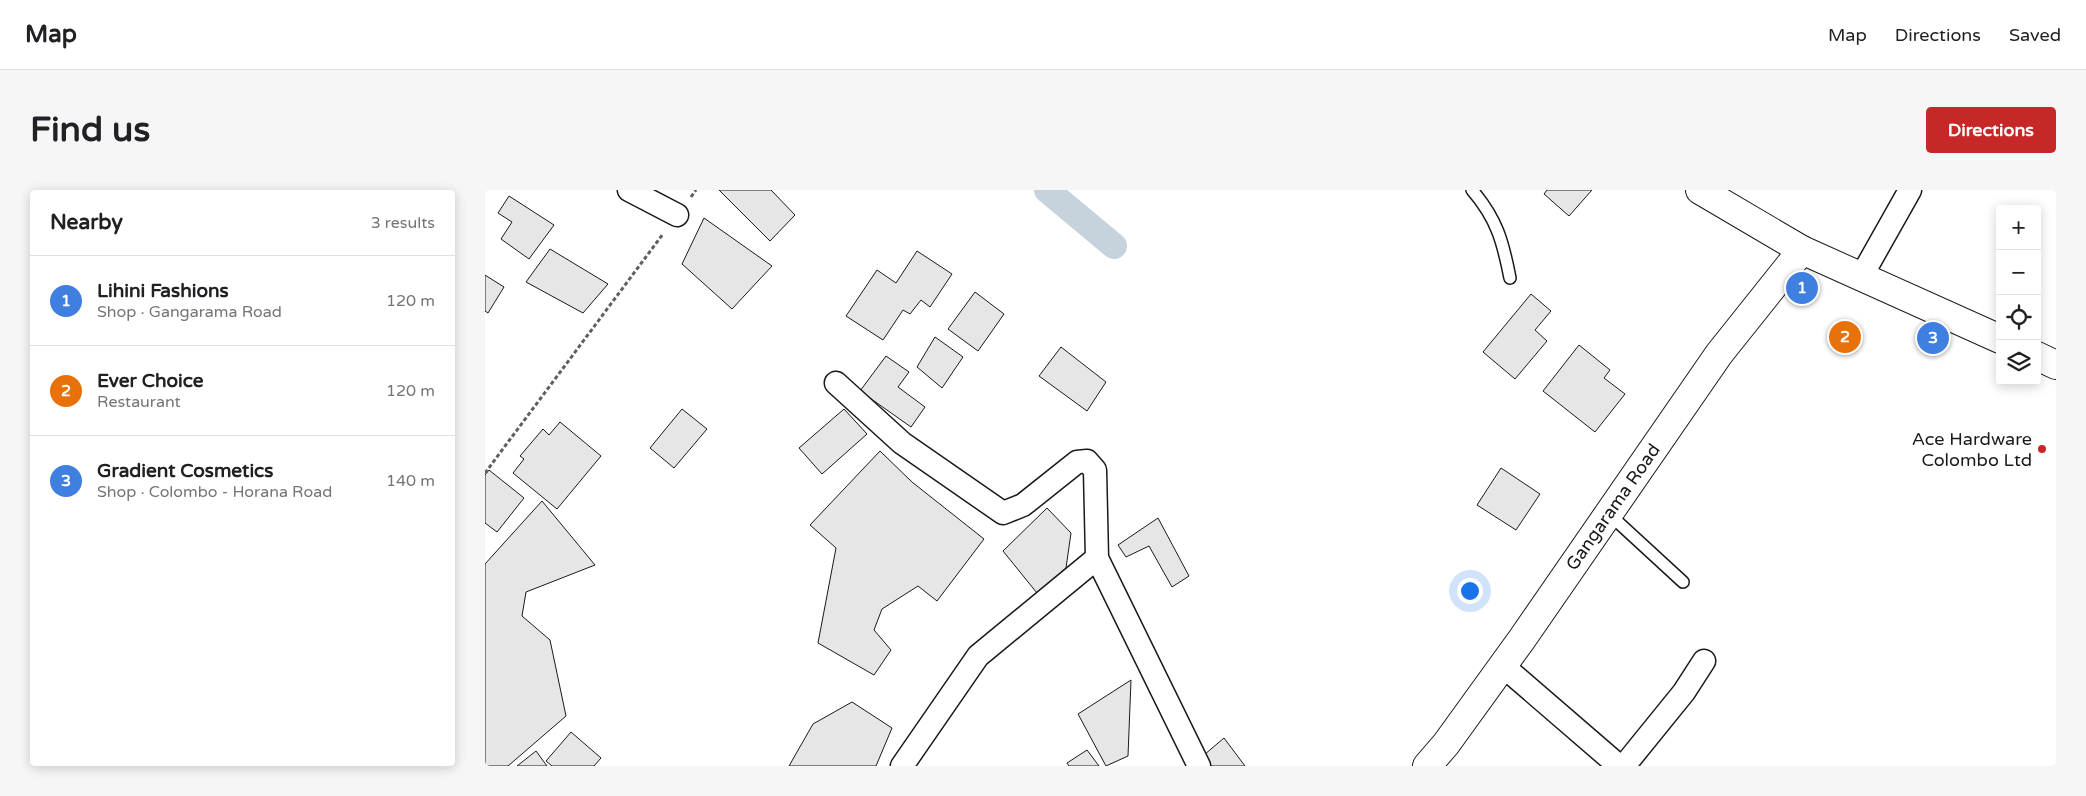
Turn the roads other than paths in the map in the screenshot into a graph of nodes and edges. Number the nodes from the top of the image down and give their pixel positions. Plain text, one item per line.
1 (629, 190) edge
2 (1472, 190) edge
3 (1700, 190) edge
4 (1910, 190) edge
5 (677, 215) road end
6 (1802, 250) junction
7 (1861, 277) junction
8 (1510, 278) dead end
9 (1996, 337) edge
10 (2041, 358) edge
11 (2056, 365) edge
12 (836, 383) dead end
13 (1608, 513) junction
14 (1097, 558) junction
15 (1683, 582) dead end
16 (1705, 661) dead end
17 (1503, 666) junction
18 (901, 766) edge
19 (1199, 766) edge
20 (1427, 766) edge
21 (1619, 766) edge
22 (1624, 766) edge

1 - 5 street
2 - 8 lane
3 - 6 street
4 - 7 street
6 - 7 street
6 - 13 street, Gangarama Road
7 - 9 street
10 - 11 street
12 - 14 street
13 - 15 lane
13 - 17 street, Gangarama Road
14 - 18 street
14 - 19 street
16 - 22 street
17 - 20 street, Gangarama Road
17 - 21 street

